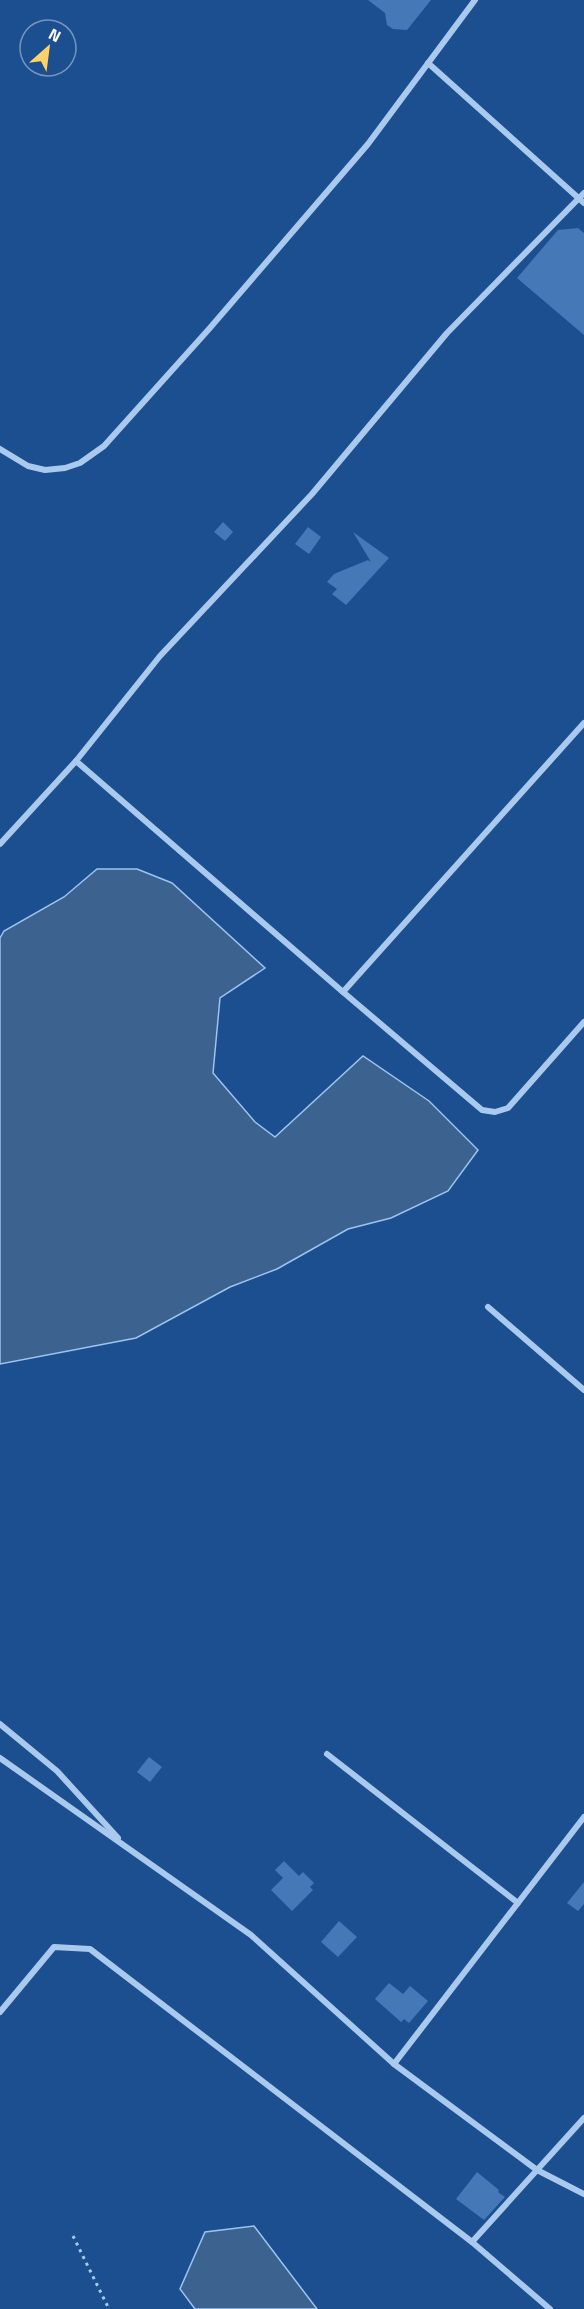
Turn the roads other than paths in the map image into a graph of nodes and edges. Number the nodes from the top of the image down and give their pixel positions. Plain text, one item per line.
1 (475, 0) edge
2 (428, 63) junction
3 (582, 198) edge
4 (0, 449) edge
5 (584, 723) edge
6 (76, 761) junction
7 (0, 844) edge
8 (343, 992) junction
9 (584, 1022) edge
10 (488, 1307) dead end
11 (584, 1390) edge
12 (0, 1724) edge
13 (327, 1754) dead end
14 (0, 1758) edge
15 (584, 1817) edge
16 (127, 1847) junction
17 (518, 1902) junction
18 (0, 2012) edge
19 (394, 2064) junction
20 (584, 2118) edge
21 (537, 2170) junction
22 (584, 2194) edge
23 (472, 2242) junction
24 (550, 2309) edge

1 - 2 street
2 - 3 street
2 - 4 street
3 - 6 street
5 - 8 street
6 - 7 street
6 - 8 street
8 - 9 street
10 - 11 street
12 - 16 street
13 - 17 street
14 - 16 street
15 - 17 street
16 - 19 street
17 - 19 street
18 - 23 street
19 - 21 street
20 - 21 street
21 - 22 street
21 - 23 street
23 - 24 street

